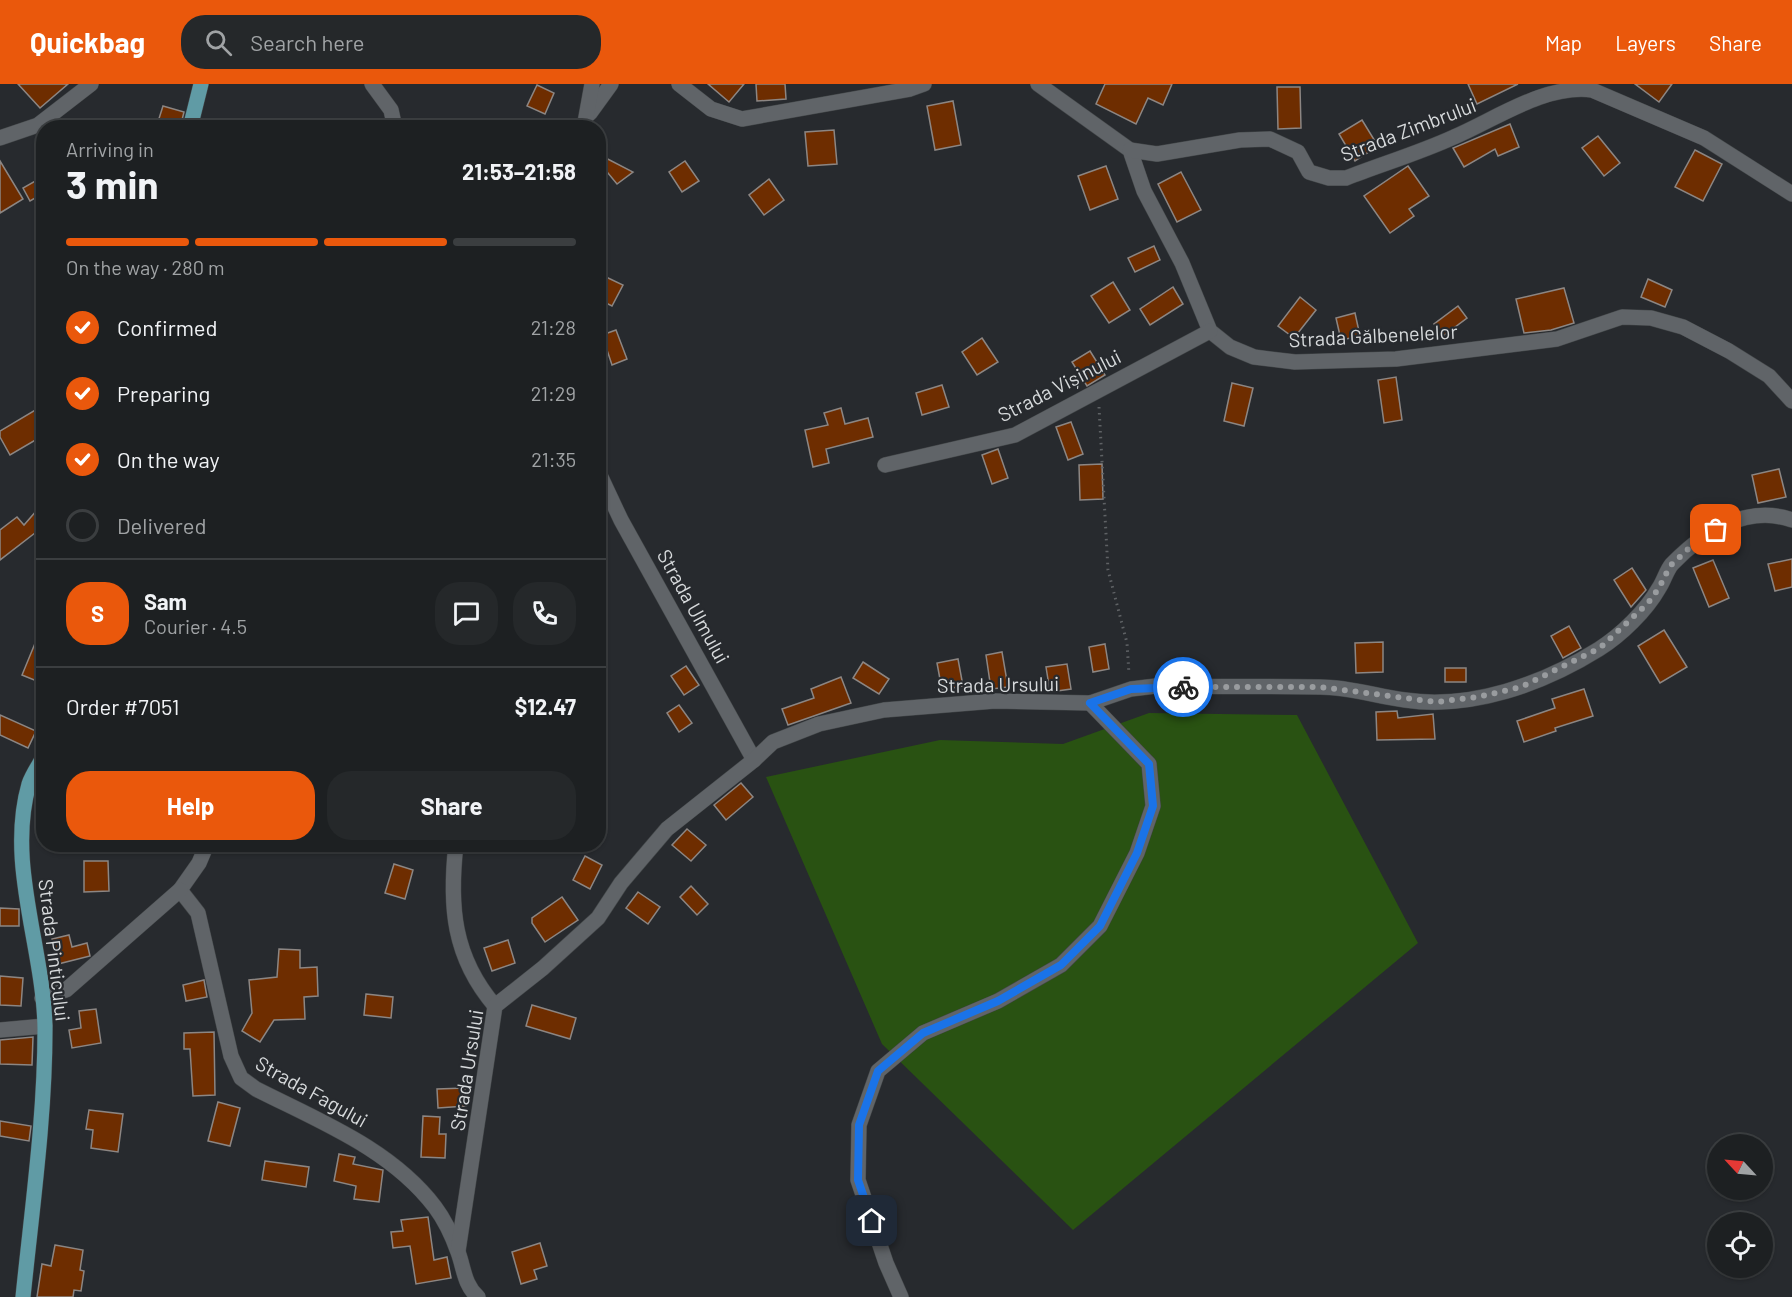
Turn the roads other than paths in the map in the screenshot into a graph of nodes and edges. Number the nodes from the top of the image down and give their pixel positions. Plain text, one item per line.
1 (92, 84) edge
2 (201, 84) edge
3 (372, 84) edge
4 (592, 84) edge
5 (611, 84) edge
6 (679, 84) edge
7 (924, 84) edge
8 (1038, 84) edge
9 (45, 120) edge
10 (192, 120) edge
11 (393, 120) edge
12 (586, 120) edge
13 (587, 120) edge
14 (36, 126) edge
15 (0, 138) edge
16 (1130, 150) junction
17 (1792, 194) edge
18 (1210, 331) junction
19 (1792, 401) edge
20 (885, 465) dead end
21 (606, 488) edge
22 (1792, 520) edge
23 (1090, 703) junction
24 (754, 760) junction
25 (36, 770) edge
26 (204, 852) edge
27 (455, 852) edge
28 (180, 890) junction
29 (42, 998) junction
30 (495, 1006) junction
31 (45, 1026) junction
32 (0, 1030) edge
33 (458, 1251) junction
34 (471, 1295) edge
35 (23, 1297) edge
36 (901, 1297) edge

1 - 9 street
2 - 10 main road
3 - 11 street
4 - 12 street
5 - 13 street
6 - 7 street
8 - 16 street
14 - 15 street
16 - 17 street, Strada Zimbrului
16 - 18 street
18 - 19 street, Strada Gălbenelelor
18 - 20 street, Strada Vișinului
21 - 24 street, Strada Ulmului
22 - 23 street, Strada Ursului
23 - 24 street, Strada Ursului
23 - 36 street
24 - 30 street, Strada Ursului
25 - 29 main road, Strada Pinticului
26 - 28 street
27 - 30 street
28 - 29 street
28 - 33 street, Strada Fagului
29 - 31 main road, Strada Pinticului
30 - 33 street, Strada Ursului
31 - 32 street
31 - 35 main road, Strada Pinticului
33 - 34 street, Strada Fagului

